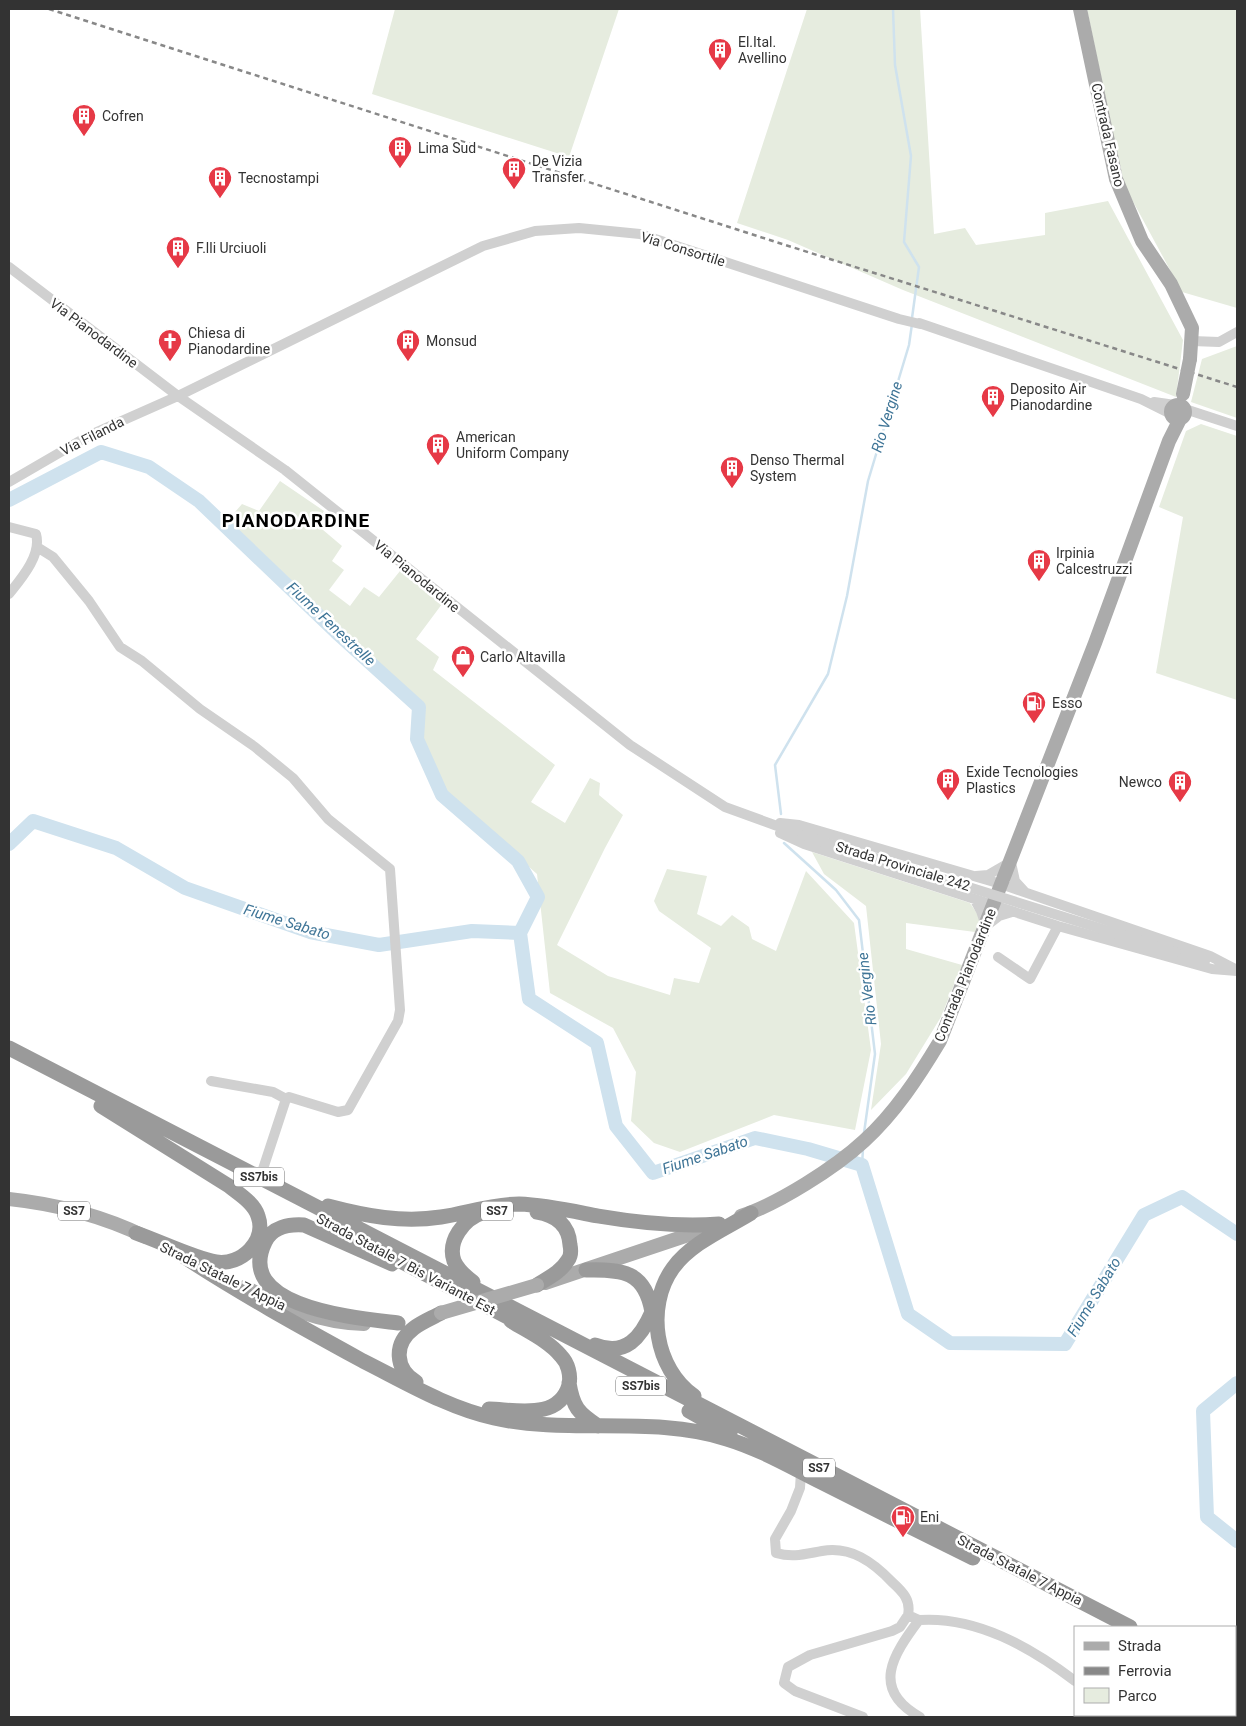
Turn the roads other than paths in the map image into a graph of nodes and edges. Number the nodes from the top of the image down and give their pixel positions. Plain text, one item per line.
1 (1080, 9) edge
2 (9, 267) edge
3 (1237, 332) edge
4 (1192, 341) junction
5 (178, 396) junction
6 (1180, 410) junction
7 (1237, 426) edge
8 (9, 482) edge
9 (9, 527) edge
10 (37, 547) junction
11 (9, 594) edge
12 (760, 821) junction
13 (1009, 861) junction
14 (972, 877) junction
15 (1001, 884) junction
16 (1026, 893) junction
17 (975, 900) junction
18 (994, 906) junction
19 (1012, 912) junction
20 (986, 926) junction
21 (1058, 926) junction
22 (998, 957) dead end
23 (1237, 970) edge
24 (9, 1048) edge
25 (9, 1057) edge
26 (211, 1081) dead end
27 (286, 1099) junction
28 (101, 1106) junction
29 (260, 1178) junction
30 (287, 1191) junction
31 (9, 1199) edge
32 (751, 1213) junction
33 (720, 1224) junction
34 (136, 1232) junction
35 (180, 1254) junction
36 (586, 1270) junction
37 (537, 1285) junction
38 (479, 1304) junction
39 (505, 1310) junction
40 (441, 1313) junction
41 (398, 1323) junction
42 (548, 1327) junction
43 (569, 1383) junction
44 (598, 1426) junction
45 (759, 1437) junction
46 (801, 1472) junction
47 (908, 1615) junction
48 (919, 1620) junction
49 (1109, 1626) edge
50 (1128, 1626) edge
51 (1074, 1680) edge
52 (862, 1717) edge
53 (920, 1717) edge

1 - 4 main road, Contrada Fasano
2 - 5 street, Via Pianodardine
3 - 4 street
4 - 6 main road, Contrada Fasano, bridge
5 - 6 street, Via Consortile
5 - 8 street, Via Filanda
5 - 12 street, Via Pianodardine
6 - 7 street, Via Consortile
6 - 13 main road, Contrada Fasano
9 - 10 street
10 - 11 street
10 - 27 street
12 - 14 street
12 - 17 street
12 - 23 street, Strada Provinciale 242, bridge
13 - 14 street
13 - 15 main road
13 - 16 street
14 - 15 street
15 - 16 street
15 - 18 main road, Contrada Pianodardine
16 - 23 street
17 - 18 street
17 - 20 street
18 - 19 street
18 - 20 main road, Contrada Pianodardine
19 - 20 street
19 - 21 street
20 - 32 main road, Contrada Pianodardine
21 - 22 street
21 - 23 street
24 - 29 highway, Strada Statale 7 Bis Variante Est / SS7bis
25 - 28 highway, Strada Statale 7 Bis Variante Est / SS7bis
26 - 27 street
27 - 29 street
28 - 34 highway
28 - 38 highway, Strada Statale 7 Bis Variante Est / SS7bis
29 - 30 highway, Strada Statale 7 Bis Variante Est / SS7bis
30 - 33 highway
30 - 39 highway, Strada Statale 7 Bis Variante Est / SS7bis
31 - 34 main road, Strada Statale 7 Appia / SS7
32 - 33 main road, Contrada Pianodardine
32 - 45 highway
33 - 36 main road, Contrada Pianodardine
34 - 35 main road, Strada Statale 7 Appia / SS7
35 - 41 main road, Strada Statale 7 Appia / SS7
35 - 44 highway, SS7
36 - 37 main road, SS7
36 - 42 highway
37 - 39 highway, SS7
37 - 40 main road, SS7, bridge
38 - 39 highway, Strada Statale 7 Bis Variante Est / SS7bis
38 - 41 highway
39 - 42 highway, Strada Statale 7 Appia / SS7
39 - 43 highway
39 - 46 highway, Strada Statale 7 Bis Variante Est / SS7bis
40 - 41 main road, Strada Statale 7 Appia / SS7
40 - 43 highway
42 - 45 highway, Strada Statale 7 Appia / SS7
43 - 44 highway
44 - 46 highway, SS7
45 - 50 highway, Strada Statale 7 Appia / SS7
46 - 47 street
46 - 49 highway, Strada Statale 7 Appia / SS7
47 - 48 street
47 - 52 street
48 - 51 street
48 - 53 street

